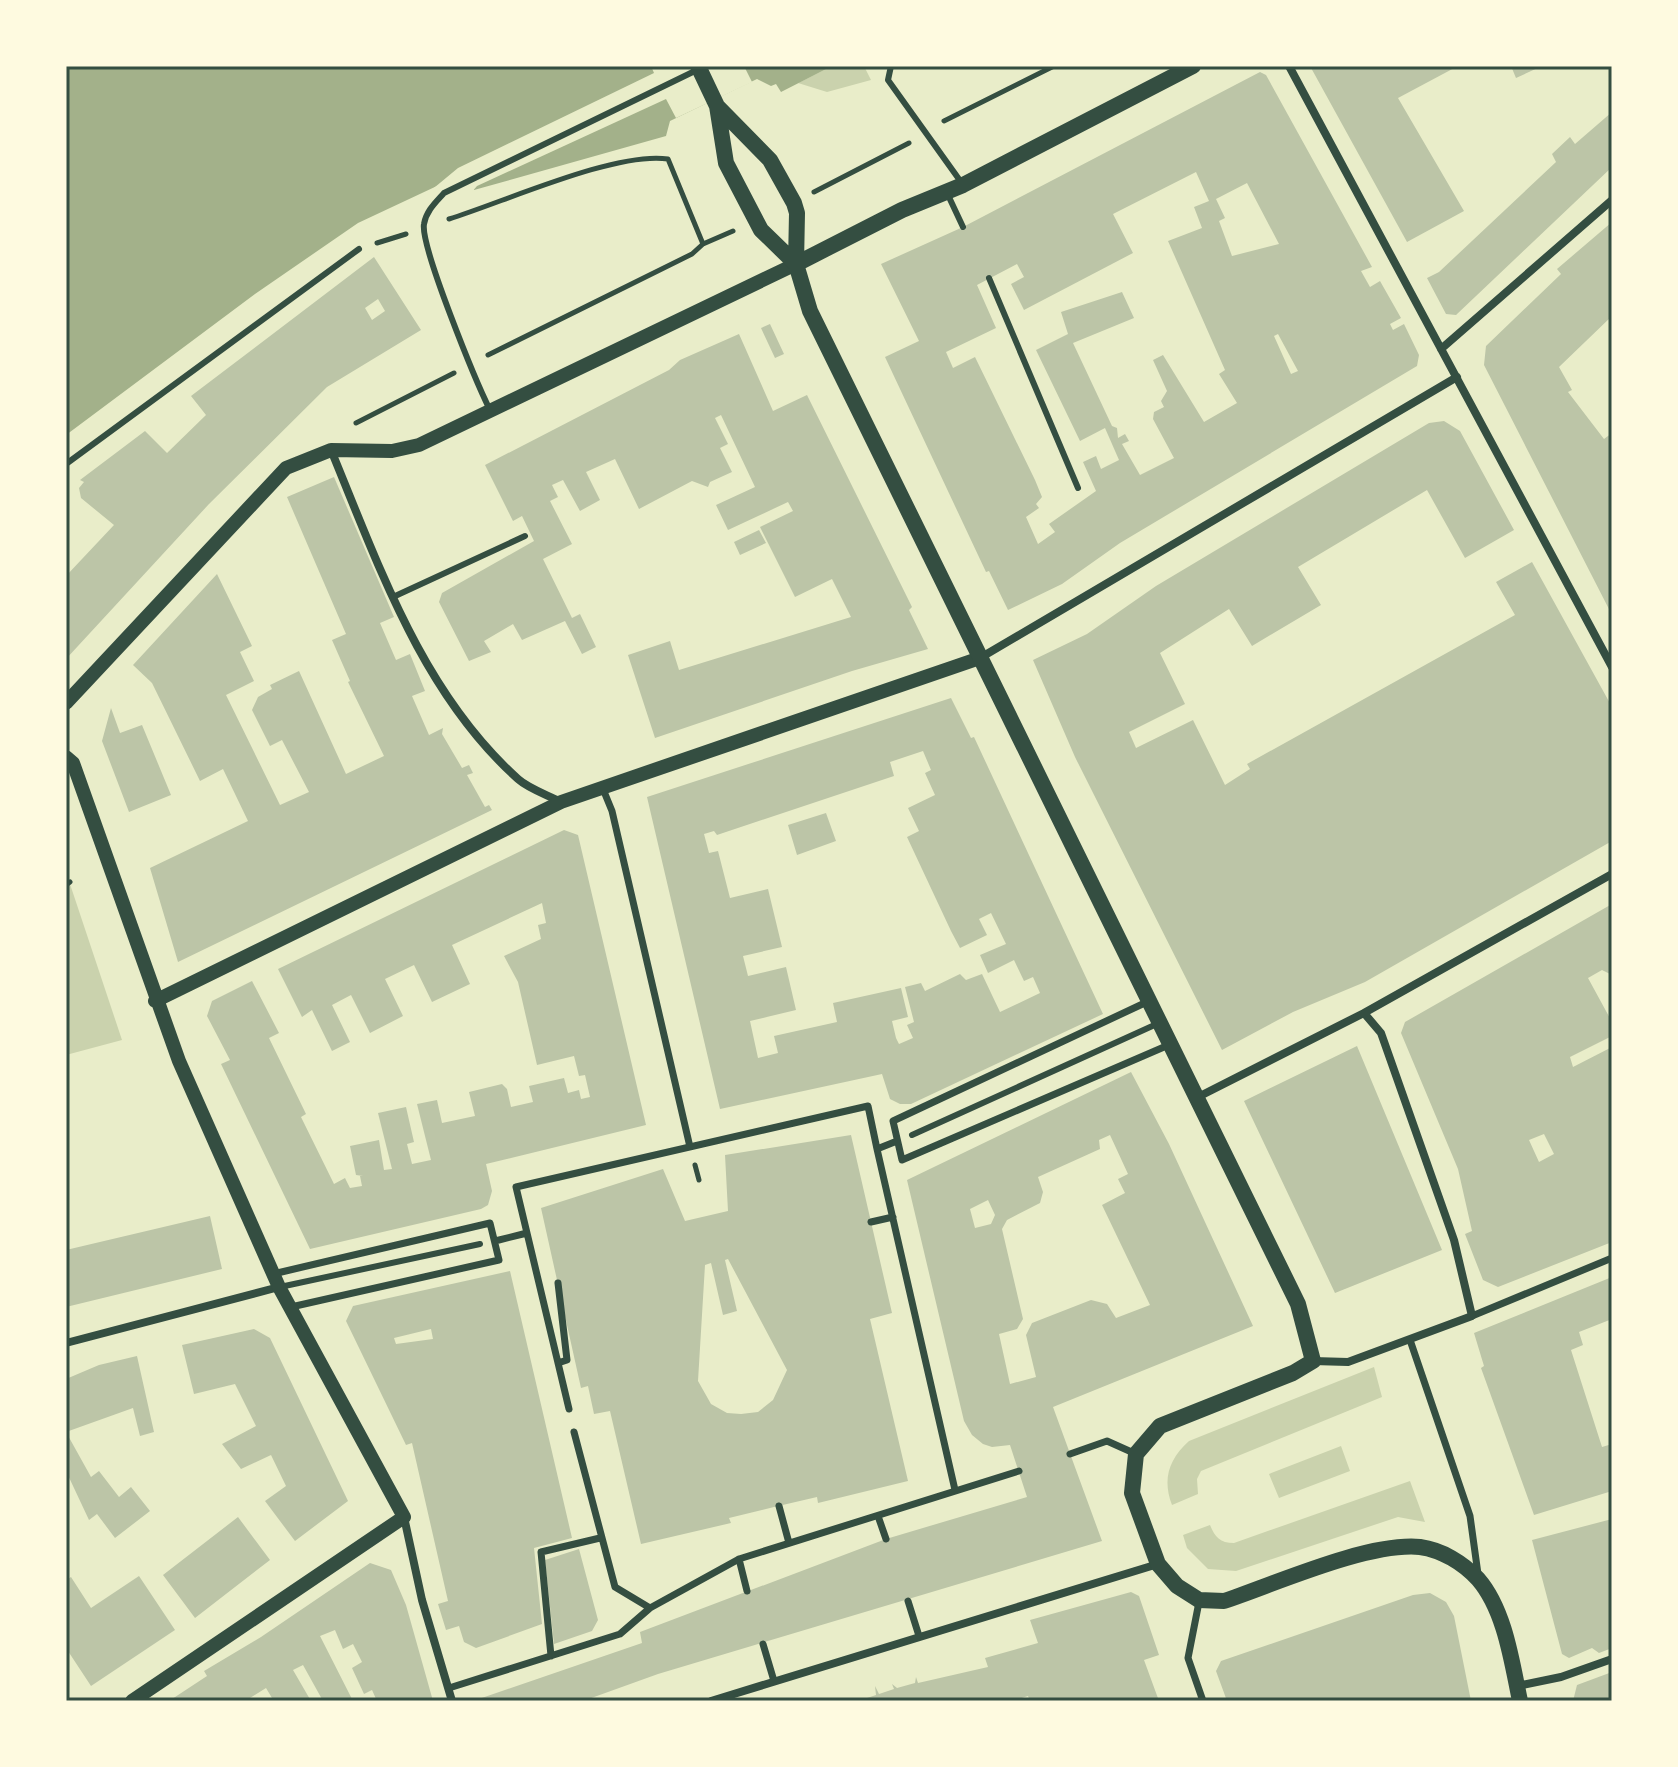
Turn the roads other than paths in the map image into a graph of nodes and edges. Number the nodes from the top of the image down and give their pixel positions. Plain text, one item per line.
1 (698, 66) edge
2 (706, 66) edge
3 (891, 66) edge
4 (1193, 66) edge
5 (1289, 66) edge
6 (717, 106) junction
7 (963, 185) junction
8 (946, 192) junction
9 (1612, 200) edge
10 (963, 227) dead end
11 (359, 249) road end
12 (796, 264) junction
13 (989, 278) dead end
14 (1441, 349) junction
15 (1457, 377) junction
16 (490, 410) junction
17 (331, 450) junction
18 (66, 464) edge
19 (1078, 488) dead end
20 (525, 536) dead end
21 (393, 597) junction
22 (980, 658) junction
23 (1612, 667) edge
24 (66, 703) edge
25 (66, 757) edge
26 (602, 787) junction
27 (561, 802) junction
28 (1612, 874) edge
29 (1151, 1000) junction
30 (155, 1001) junction
31 (1364, 1013) junction
32 (1162, 1022) junction
33 (1172, 1044) junction
34 (1198, 1097) junction
35 (912, 1135) dead end
36 (897, 1141) junction
37 (690, 1147) junction
38 (877, 1149) junction
39 (893, 1217) junction
40 (871, 1222) dead end
41 (527, 1233) junction
42 (495, 1241) junction
43 (480, 1244) dead end
44 (1612, 1258) edge
45 (276, 1280) junction
46 (558, 1283) dead end
47 (290, 1307) junction
48 (1472, 1316) junction
49 (1410, 1340) junction
50 (66, 1343) edge
51 (1313, 1361) junction
52 (558, 1363) junction
53 (569, 1409) dead end
54 (574, 1432) dead end
55 (1070, 1454) dead end
56 (1136, 1454) junction
57 (1019, 1471) dead end
58 (955, 1490) junction
59 (779, 1506) dead end
60 (878, 1516) junction
61 (404, 1517) junction
62 (600, 1538) junction
63 (886, 1539) dead end
64 (789, 1543) junction
65 (739, 1559) junction
66 (1158, 1564) junction
67 (1479, 1580) junction
68 (747, 1591) dead end
69 (1199, 1600) junction
70 (908, 1601) dead end
71 (650, 1608) junction
72 (919, 1636) junction
73 (763, 1644) dead end
74 (551, 1656) junction
75 (1612, 1659) edge
76 (774, 1681) junction
77 (449, 1688) junction
78 (1519, 1693) edge
79 (132, 1701) edge
80 (452, 1701) edge
81 (711, 1701) edge
82 (1203, 1701) edge

1 - 6 main road
2 - 16 lane
3 - 7 lane
4 - 7 main road
5 - 14 street
6 - 12 main road
6 - 12 main road
7 - 8 main road
8 - 10 lane
8 - 12 main road
9 - 14 street
11 - 18 lane
12 - 16 street
12 - 22 main road
13 - 19 lane
14 - 15 street
15 - 22 street
15 - 23 street
16 - 17 street
17 - 21 street
17 - 24 street
20 - 21 lane
21 - 27 street
22 - 26 street
22 - 29 main road
25 - 30 street
26 - 27 street
26 - 37 street
27 - 30 street
28 - 31 street
29 - 32 main road
29 - 36 street
30 - 45 street
31 - 34 street
31 - 48 street
32 - 33 main road
32 - 35 lane
33 - 34 main road
33 - 36 street
34 - 51 main road
36 - 38 street
37 - 38 street
37 - 41 street
38 - 39 street
39 - 40 street
39 - 58 street
41 - 42 street
41 - 52 street
42 - 45 street
42 - 47 street
43 - 45 lane
44 - 48 street
45 - 47 street
45 - 50 street
46 - 52 street
47 - 61 street
48 - 49 street
49 - 51 street
49 - 67 street
51 - 56 main road
52 - 53 street
54 - 62 street
55 - 56 street
56 - 66 main road
57 - 58 street
58 - 60 street
59 - 64 street
60 - 63 street
60 - 64 street
61 - 77 street
61 - 79 street
62 - 71 street
62 - 74 street
64 - 65 street
65 - 68 street
65 - 71 street
66 - 69 main road
66 - 72 street
67 - 69 main road
67 - 78 main road
69 - 82 street
70 - 72 street
71 - 74 street
72 - 76 street
73 - 76 street
74 - 77 street
75 - 78 street
76 - 81 street
77 - 80 street

